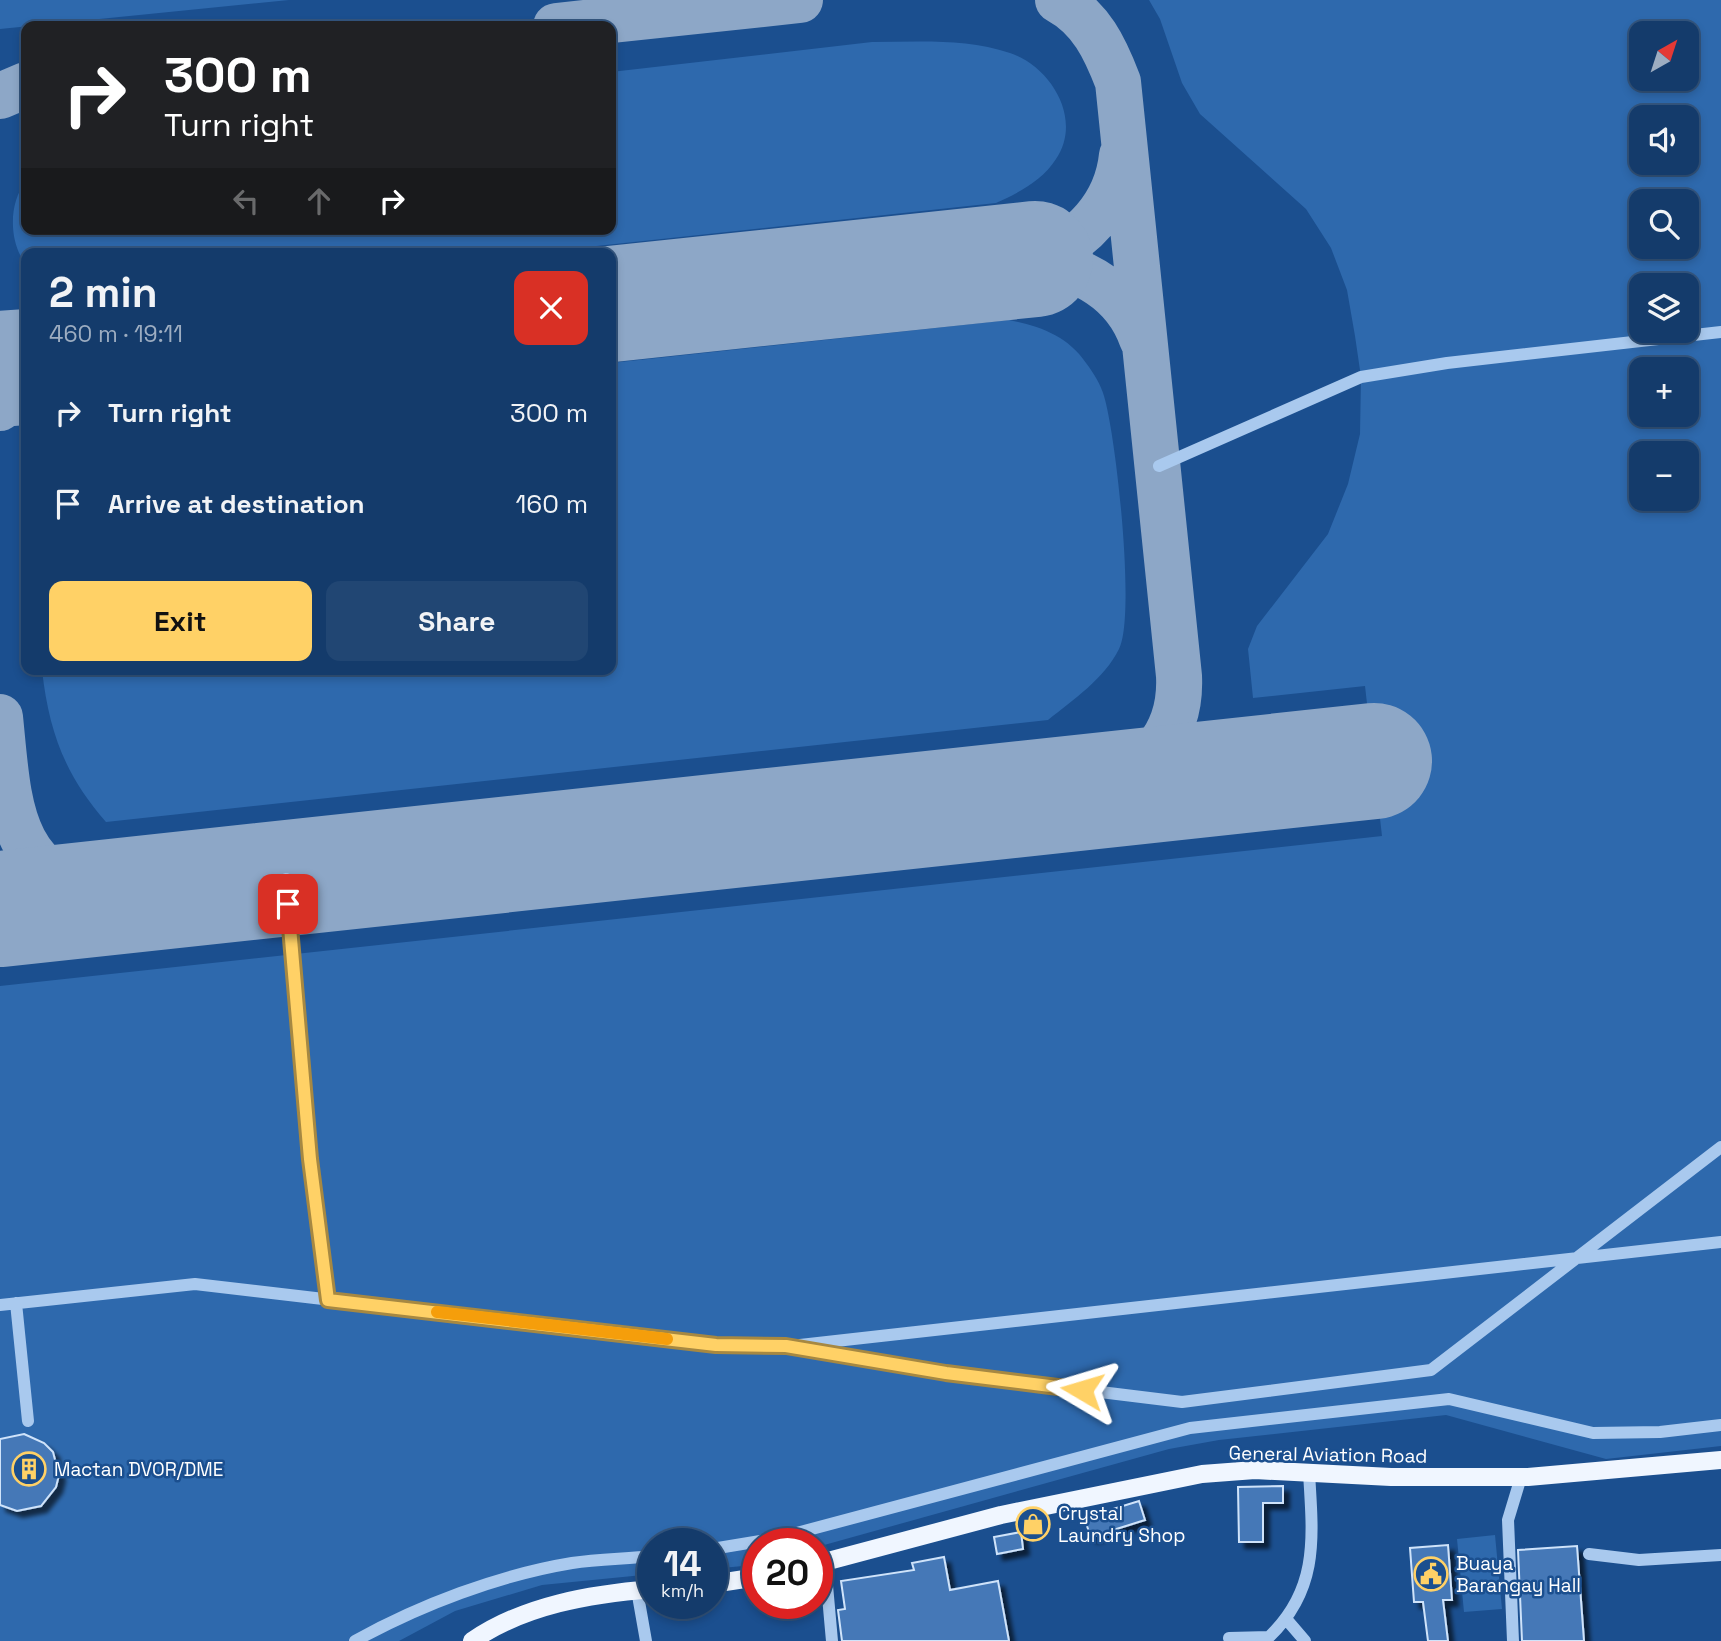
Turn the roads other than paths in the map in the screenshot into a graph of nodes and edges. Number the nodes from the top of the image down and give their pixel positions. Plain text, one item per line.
1 (1721, 332) edge
2 (1159, 466) dead end
3 (286, 878) dead end
4 (1721, 1147) edge
5 (1721, 1242) edge
6 (1576, 1259) junction
7 (328, 1300) junction
8 (16, 1303) junction
9 (0, 1305) edge
10 (786, 1346) junction
11 (28, 1421) dead end
12 (1721, 1425) edge
13 (1721, 1460) edge
14 (1309, 1473) junction
15 (1521, 1477) junction
16 (728, 1546) edge
17 (1589, 1554) dead end
18 (1721, 1555) edge
19 (637, 1557) edge
20 (833, 1561) edge
21 (637, 1591) edge
22 (646, 1619) edge
23 (829, 1619) edge
24 (1287, 1620) junction
25 (1229, 1638) dead end
26 (355, 1641) edge
27 (472, 1641) edge
28 (646, 1641) edge
29 (832, 1641) edge
30 (1305, 1641) edge
31 (1513, 1641) edge

1 - 2 street
3 - 7 street
4 - 6 street
5 - 6 street
6 - 10 street
6 - 10 street
7 - 8 street
7 - 10 street
8 - 9 street
8 - 11 street
12 - 16 street
13 - 15 main road, General Aviation Road
14 - 15 main road, General Aviation Road
14 - 20 main road, General Aviation Road
14 - 24 street
15 - 31 street
17 - 18 street
19 - 26 street
21 - 27 main road
22 - 28 street
23 - 29 street
24 - 25 street
24 - 30 street

